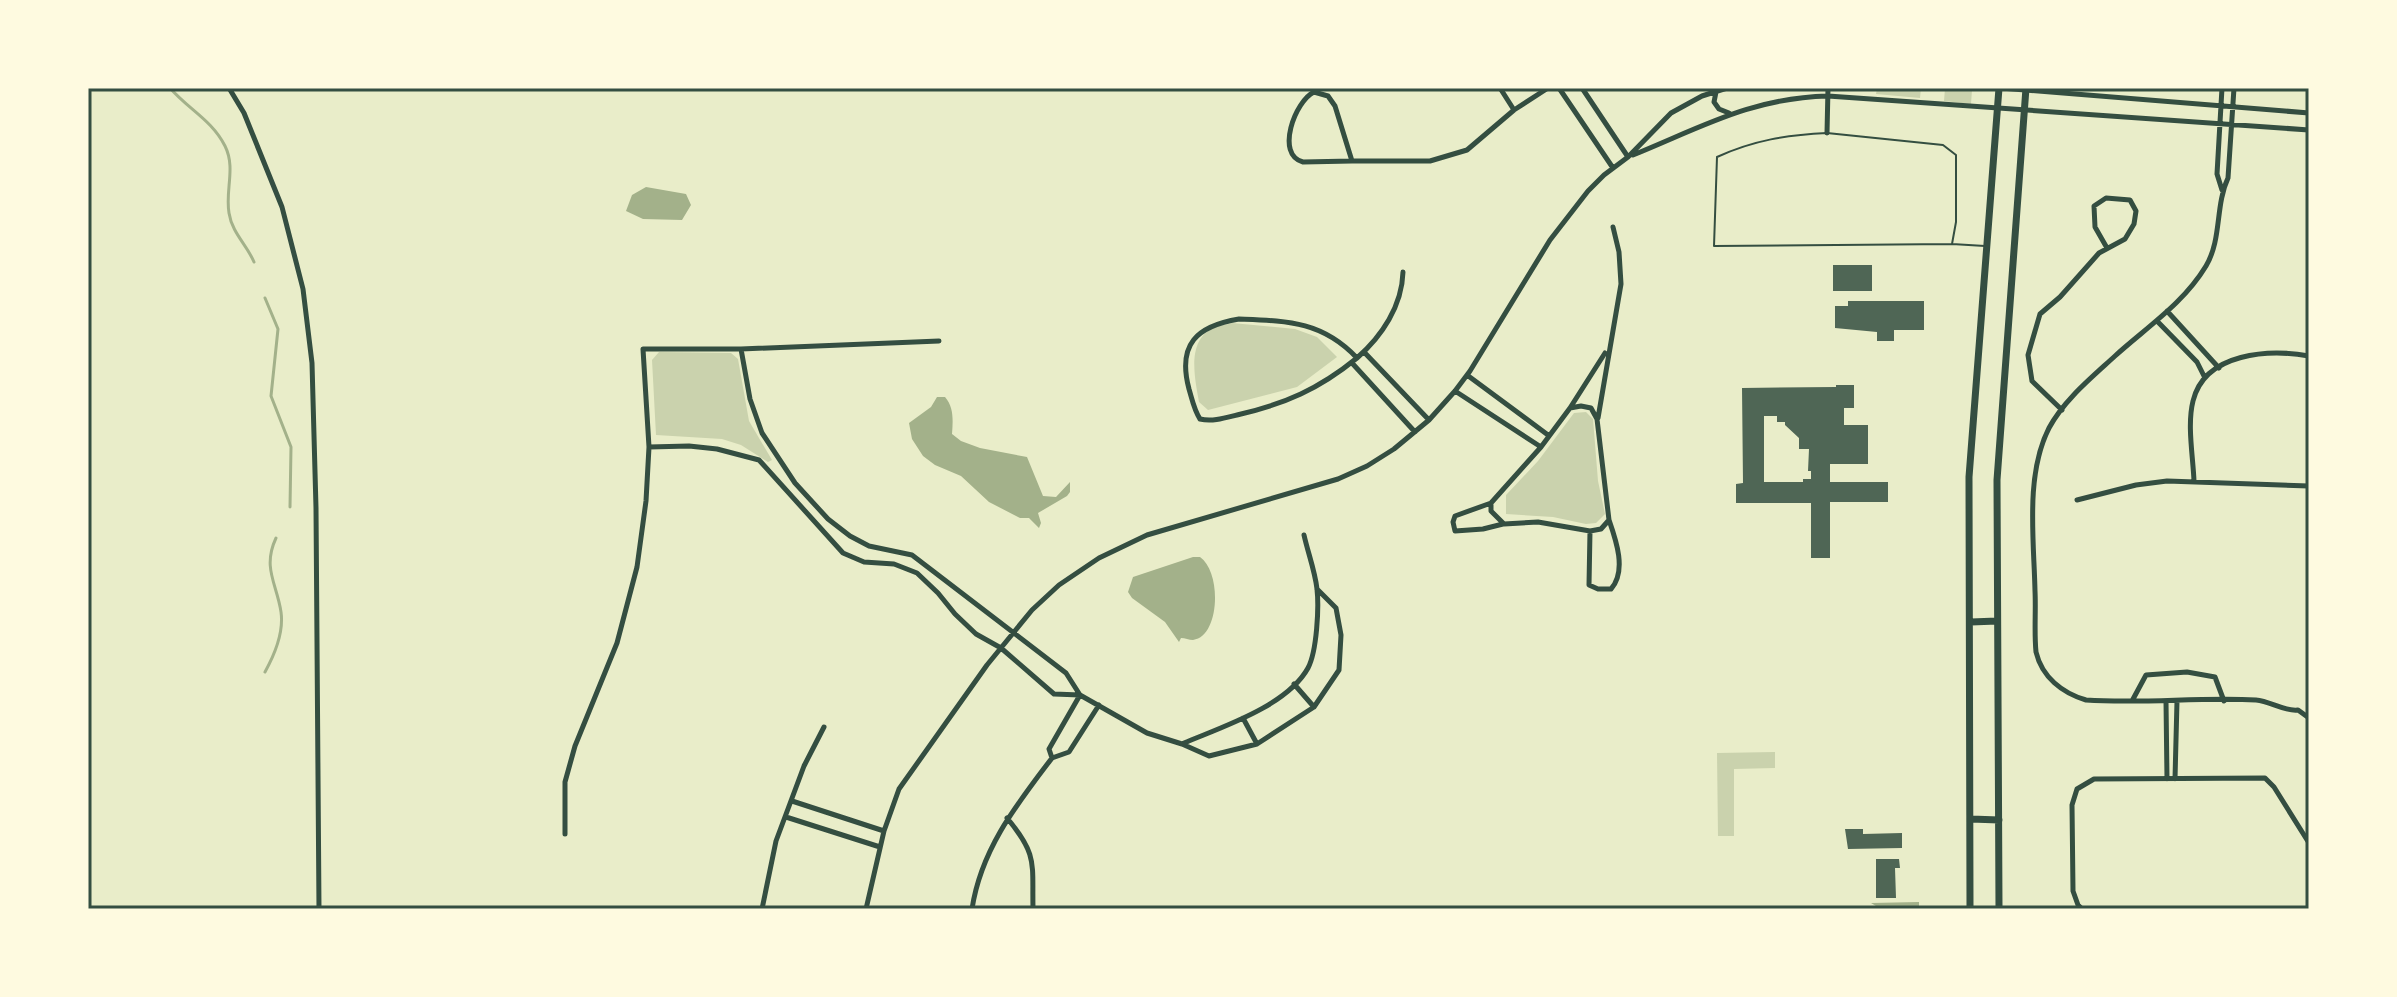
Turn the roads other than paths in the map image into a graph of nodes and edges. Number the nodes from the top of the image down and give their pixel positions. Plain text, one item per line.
1 (229, 88) edge
2 (1500, 88) edge
3 (1548, 88) edge
4 (1559, 88) edge
5 (1582, 88) edge
6 (1727, 88) edge
7 (1828, 88) edge
8 (2000, 88) edge
9 (2222, 88) edge
10 (2234, 88) edge
11 (2026, 89) edge
12 (1717, 90) edge
13 (1828, 96) junction
14 (2222, 106) junction
15 (2234, 107) junction
16 (1998, 109) junction
17 (1514, 110) junction
18 (2025, 110) junction
19 (1730, 113) junction
20 (2309, 113) edge
21 (2222, 125) junction
22 (2233, 126) junction
23 (2309, 130) edge
24 (1827, 133) junction
25 (1628, 157) junction
26 (1352, 161) junction
27 (1613, 168) junction
28 (2222, 190) junction
29 (1613, 227) dead end
30 (1952, 244) junction
31 (1986, 246) junction
32 (2107, 248) junction
33 (1403, 272) dead end
34 (2167, 311) junction
35 (2157, 321) junction
36 (939, 341) dead end
37 (741, 349) junction
38 (1608, 349) junction
39 (1364, 352) junction
40 (2309, 356) edge
41 (1355, 360) junction
42 (2219, 368) junction
43 (1467, 375) junction
44 (2205, 378) junction
45 (1455, 391) junction
46 (1570, 408) junction
47 (2062, 410) junction
48 (1597, 419) junction
49 (1429, 420) junction
50 (1415, 432) junction
51 (1548, 435) junction
52 (649, 447) junction
53 (1541, 447) junction
54 (2194, 481) junction
55 (2309, 486) edge
56 (2077, 500) dead end
57 (1491, 503) junction
58 (1609, 520) junction
59 (1504, 524) junction
60 (1590, 531) junction
61 (1304, 535) dead end
62 (1317, 589) junction
63 (1997, 621) junction
64 (1971, 622) junction
65 (1014, 632) junction
66 (1001, 648) junction
67 (1294, 684) junction
68 (1080, 695) junction
69 (2132, 701) junction
70 (2166, 701) junction
71 (2177, 701) junction
72 (2224, 701) junction
73 (1099, 705) junction
74 (1314, 707) junction
75 (1243, 718) junction
76 (2309, 718) edge
77 (824, 727) dead end
78 (1182, 744) junction
79 (1257, 744) junction
80 (1052, 758) junction
81 (2167, 779) junction
82 (2175, 779) junction
83 (792, 801) junction
84 (786, 817) junction
85 (1007, 818) junction
86 (1971, 819) junction
87 (1999, 820) junction
88 (884, 831) junction
89 (565, 834) dead end
90 (2309, 843) edge
91 (880, 847) junction
92 (319, 909) edge
93 (762, 909) edge
94 (866, 909) edge
95 (972, 909) edge
96 (1033, 909) edge
97 (1970, 909) edge
98 (1999, 909) edge
99 (2082, 909) edge

1 - 92 street
2 - 17 street
3 - 17 street
4 - 27 street
5 - 25 street
6 - 12 street
7 - 13 street
8 - 11 street
8 - 16 main road
9 - 14 street
10 - 15 street
11 - 14 street
11 - 18 main road
12 - 19 street
12 - 25 street
13 - 16 street
13 - 19 street
13 - 24 street
14 - 15 street
14 - 21 street
15 - 20 street
15 - 22 street
16 - 18 street
16 - 31 main road
17 - 26 street
18 - 21 street
18 - 63 main road
19 - 25 street
21 - 22 street
21 - 28 street
22 - 23 street
22 - 28 street
24 - 30 lane
24 - 30 lane
25 - 27 street
26 - 26 street
27 - 43 street
28 - 34 street
29 - 38 street
30 - 31 lane
31 - 64 main road
32 - 32 street
32 - 47 street
33 - 39 street
34 - 35 street
34 - 42 street
35 - 44 street
35 - 47 street
36 - 37 street
37 - 52 street
37 - 65 street
38 - 46 street
38 - 48 street
39 - 41 street
39 - 49 street
40 - 42 street
41 - 41 street
41 - 50 street
42 - 44 street
43 - 45 street
43 - 51 street
44 - 54 street
45 - 49 street
45 - 53 street
46 - 48 street
46 - 51 street
47 - 69 street
48 - 58 street
49 - 50 street
50 - 65 street
51 - 53 street
52 - 66 street
52 - 89 street
53 - 57 street
54 - 55 street
54 - 56 street
57 - 59 street
57 - 59 street
58 - 60 street
58 - 60 street
59 - 60 street
61 - 62 street
62 - 67 street
62 - 74 street
63 - 64 main road
63 - 87 main road
64 - 86 main road
65 - 66 street
65 - 68 street
66 - 68 street
66 - 88 street
67 - 74 street
67 - 75 street
68 - 73 street
68 - 80 street
69 - 70 street
69 - 72 street
70 - 71 street
70 - 81 street
71 - 72 street
71 - 82 street
72 - 76 street
73 - 78 street
73 - 80 street
74 - 79 street
75 - 78 street
75 - 79 street
77 - 83 street
78 - 79 street
80 - 85 street
81 - 82 street
81 - 99 street
82 - 90 street
83 - 84 street
83 - 88 street
84 - 91 street
84 - 93 street
85 - 95 street
85 - 96 street
86 - 87 main road
86 - 97 main road
87 - 98 main road
88 - 91 street
91 - 94 street

